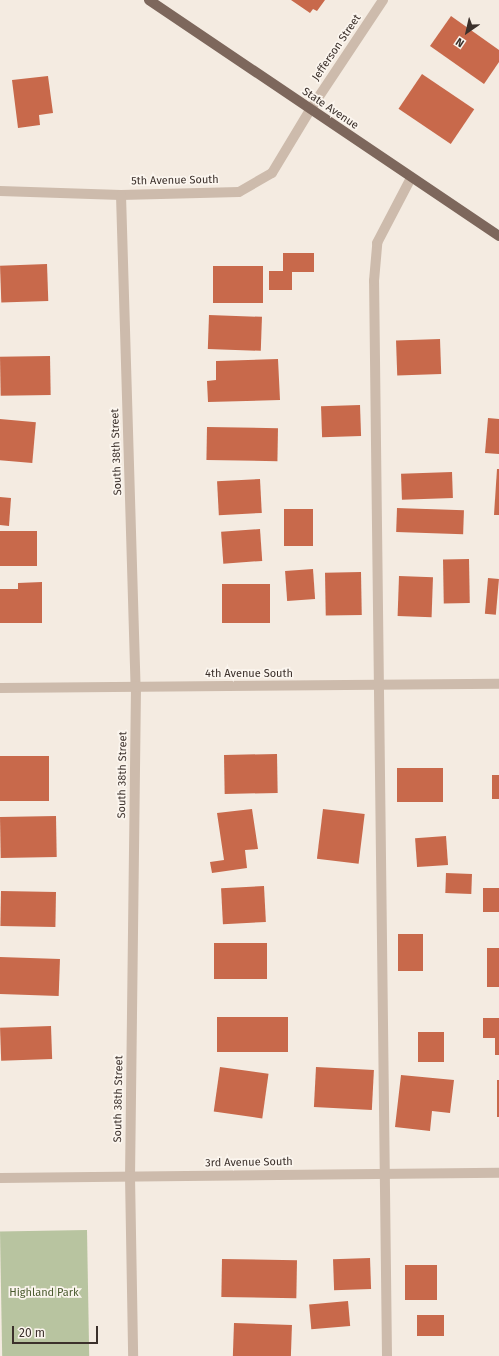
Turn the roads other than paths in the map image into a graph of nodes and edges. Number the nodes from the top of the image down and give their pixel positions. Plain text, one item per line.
1 (149, 0) edge
2 (383, 0) edge
3 (310, 110) junction
4 (411, 178) junction
5 (0, 191) edge
6 (121, 195) junction
7 (499, 235) edge
8 (499, 684) edge
9 (380, 685) junction
10 (136, 687) junction
11 (0, 688) edge
12 (499, 1173) edge
13 (386, 1174) junction
14 (130, 1176) junction
15 (0, 1178) edge
16 (133, 1356) edge
17 (387, 1356) edge

1 - 3 main road, State Avenue
2 - 3 street, Jefferson Street
3 - 4 main road, State Avenue
3 - 6 street, 5th Avenue South
4 - 7 main road, State Avenue
4 - 9 street
5 - 6 street, 5th Avenue South
6 - 10 street, South 38th Street
8 - 9 street, 4th Avenue South
9 - 10 street, 4th Avenue South
9 - 13 street
10 - 11 street, 4th Avenue South
10 - 14 street, South 38th Street
12 - 13 street, 3rd Avenue South
13 - 14 street, 3rd Avenue South
13 - 17 street
14 - 15 street, 3rd Avenue South
14 - 16 street, South 38th Street

